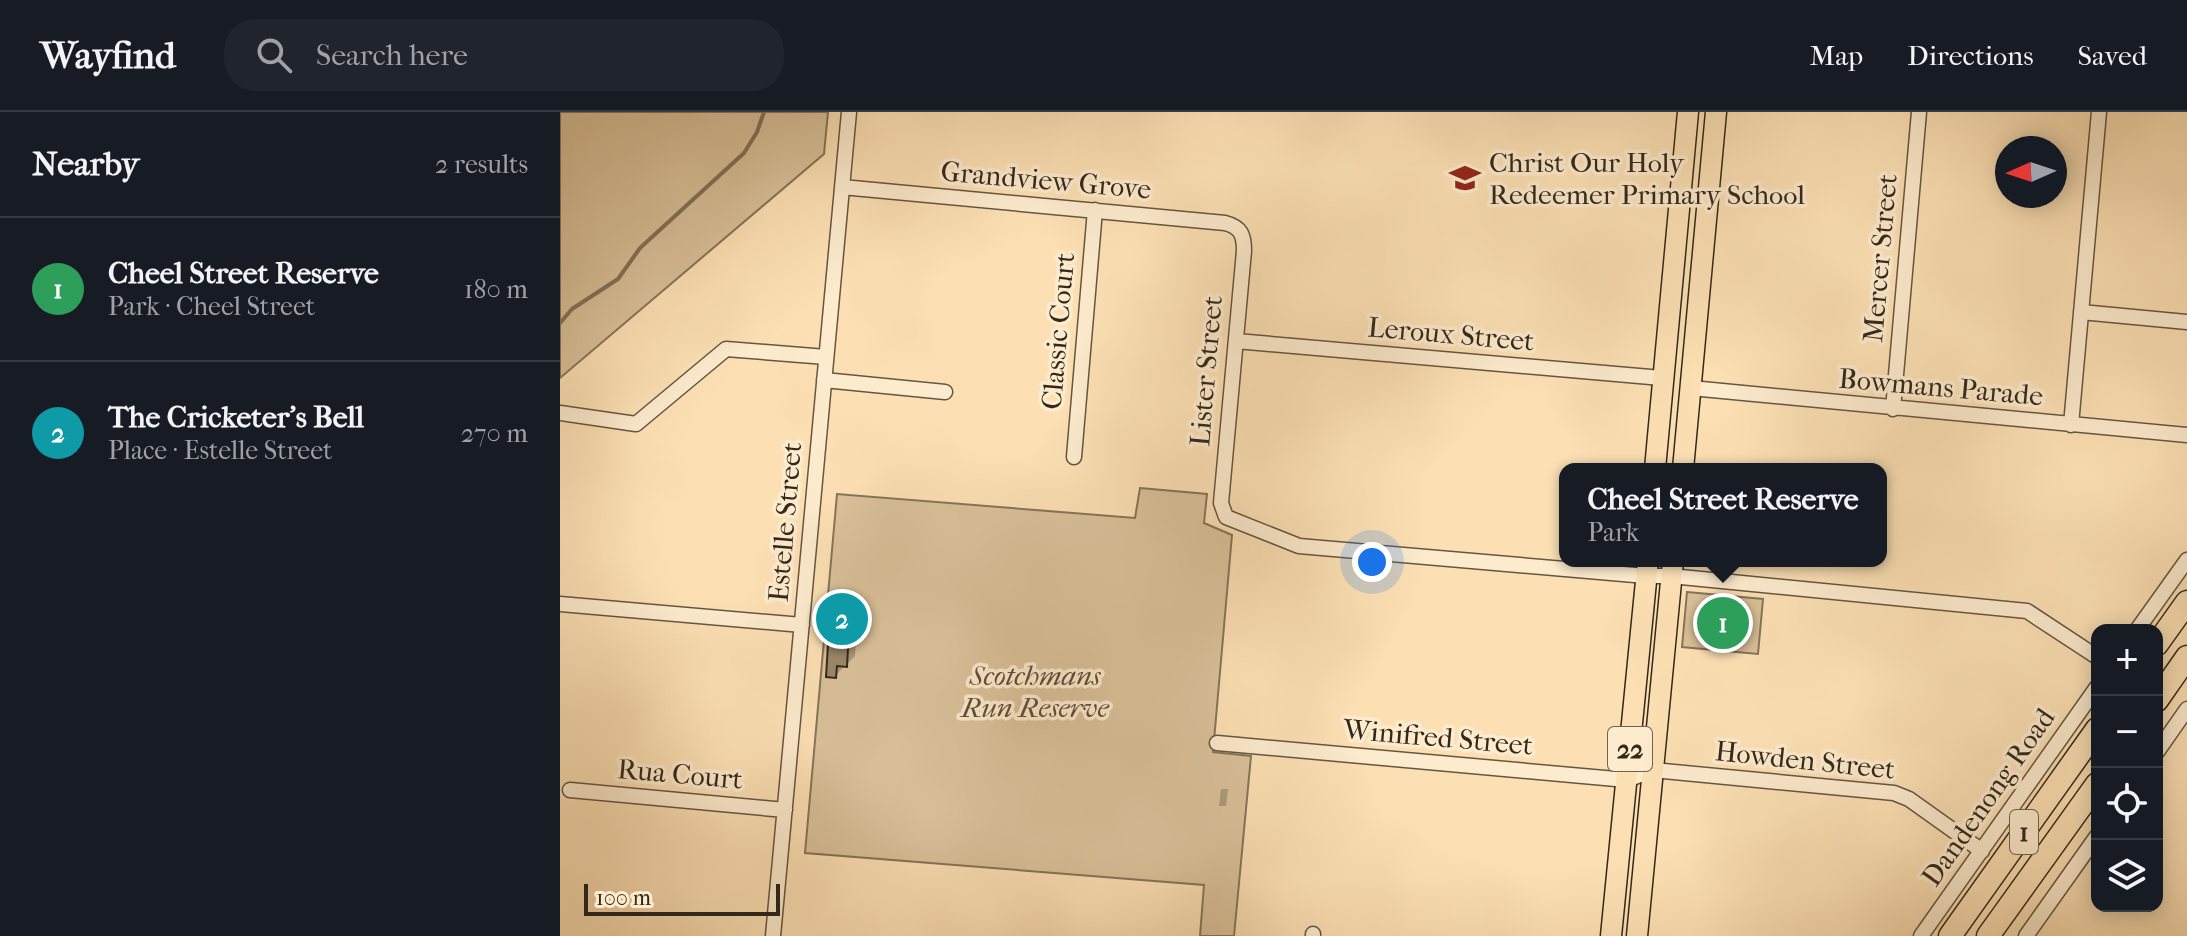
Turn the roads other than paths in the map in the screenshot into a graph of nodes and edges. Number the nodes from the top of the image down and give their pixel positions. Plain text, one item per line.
1 (849, 112) edge
2 (1688, 112) edge
3 (1716, 112) edge
4 (1919, 112) edge
5 (2099, 112) edge
6 (842, 187) junction
7 (1095, 210) junction
8 (1242, 233) joint
9 (2081, 312) junction
10 (2187, 322) edge
11 (1236, 341) junction
12 (826, 357) junction
13 (1662, 378) junction
14 (824, 380) junction
15 (1691, 388) junction
16 (945, 392) dead end
17 (1893, 409) junction
18 (560, 413) edge
19 (2071, 425) junction
20 (2187, 435) edge
21 (1074, 457) dead end
22 (1655, 463) edge
23 (1684, 463) edge
24 (2187, 560) edge
25 (1559, 563) edge
26 (1617, 567) edge
27 (1647, 569) edge
28 (1672, 569) edge
29 (2187, 602) edge
30 (560, 604) edge
31 (2141, 624) edge
32 (802, 625) junction
33 (2163, 636) edge
34 (2091, 653) edge
35 (2187, 657) edge
36 (2091, 696) edge
37 (2160, 696) edge
38 (2187, 709) edge
39 (2181, 730) edge
40 (2091, 737) edge
41 (1217, 743) dead end
42 (2163, 746) edge
43 (1653, 770) junction
44 (1627, 780) junction
45 (570, 790) dead end
46 (2091, 792) edge
47 (785, 810) junction
48 (2094, 840) edge
49 (1982, 851) junction
50 (2034, 933) edge
51 (773, 936) edge
52 (1611, 936) edge
53 (1637, 936) edge
54 (1921, 936) edge
55 (1950, 936) edge
56 (1988, 936) edge

1 - 6 street, Estelle Street
2 - 13 main road
3 - 15 main road
4 - 17 street, Mercer Street
5 - 9 street
6 - 7 street, Grandview Grove
6 - 12 street, Estelle Street
7 - 8 street, Grandview Grove
7 - 21 street, Classic Court
8 - 11 street, Lister Street
9 - 10 street
9 - 19 street
11 - 13 street, Leroux Street
11 - 25 street, Lister Street
12 - 14 street, Estelle Street
12 - 18 street
13 - 22 main road
14 - 16 street
14 - 32 street, Estelle Street
15 - 17 street, Bowmans Parade
15 - 23 main road
17 - 19 street, Bowmans Parade
19 - 20 street, Bowmans Parade
24 - 31 street
26 - 27 street, Lister Street
27 - 28 street
27 - 44 main road, 22
28 - 34 street
28 - 43 main road, 22
29 - 33 highway
30 - 32 street
32 - 47 street, Estelle Street
35 - 37 highway
36 - 49 street, Dandenong Road
38 - 39 street
39 - 42 street
40 - 55 highway, 1
41 - 44 street, Winifred Street
43 - 44 street, Winifred Street
43 - 49 street, Howden Street
43 - 53 main road, 22
44 - 52 main road, 22
45 - 47 street, Rua Court
46 - 56 highway, 1
47 - 51 street, Estelle Street
48 - 50 street
49 - 54 street, Dandenong Road

